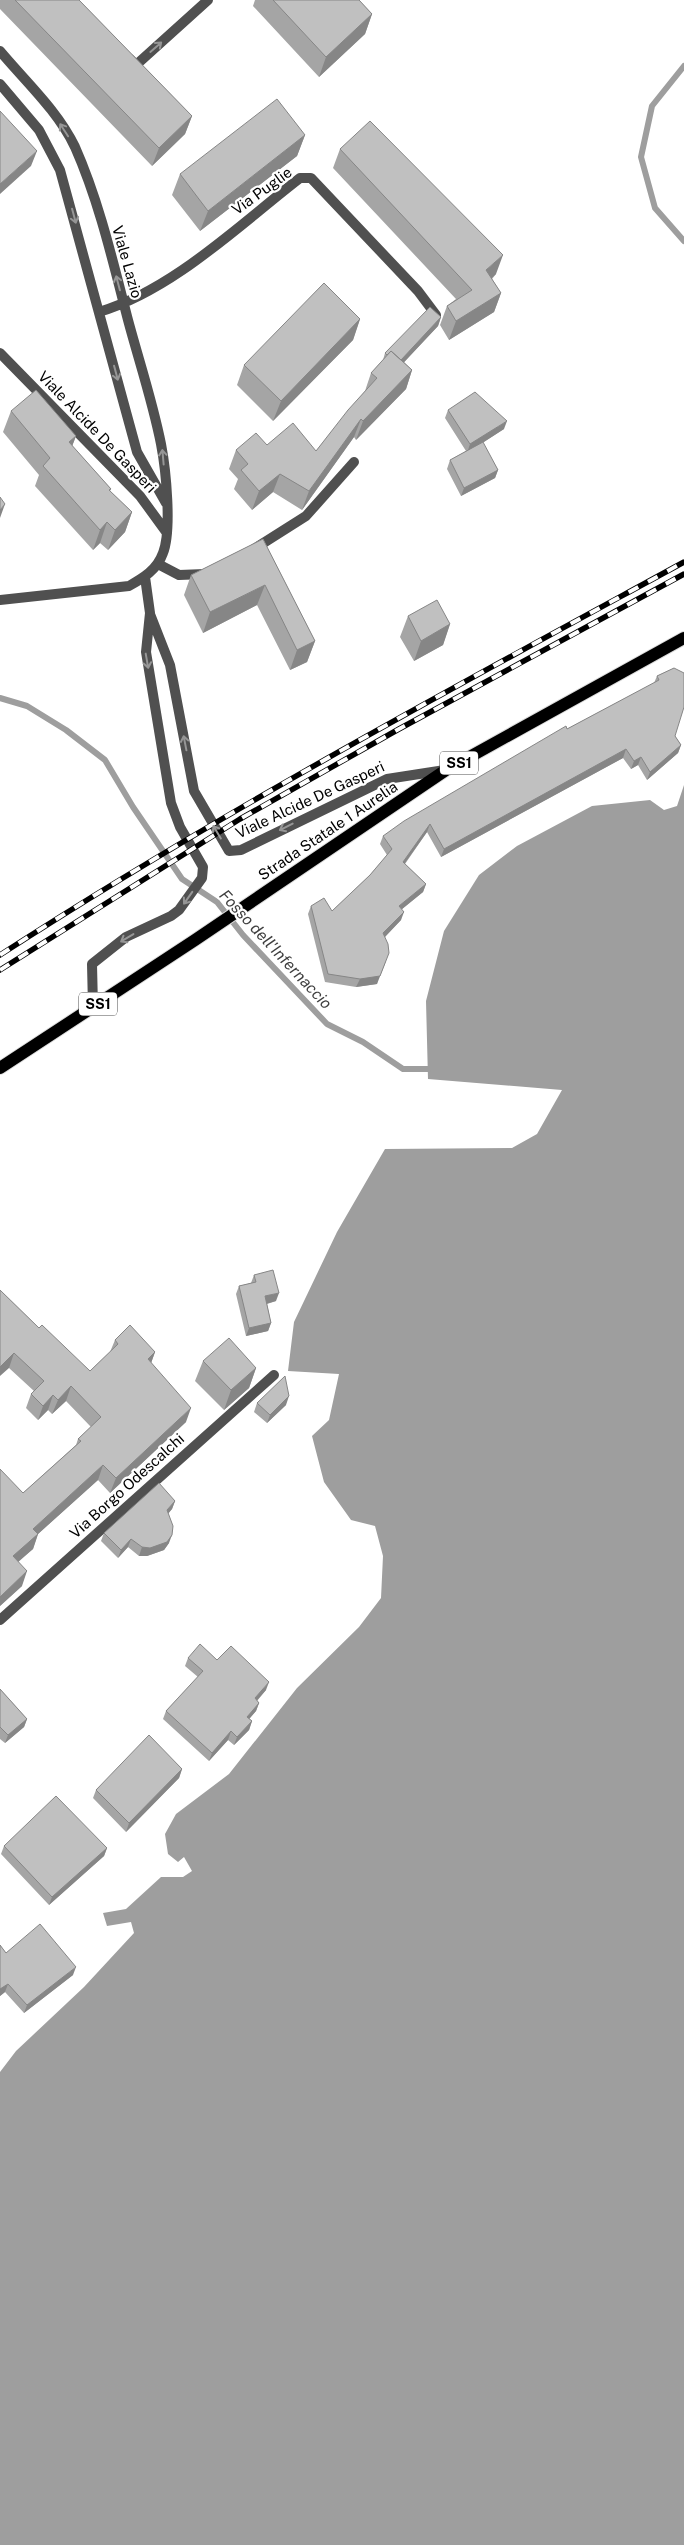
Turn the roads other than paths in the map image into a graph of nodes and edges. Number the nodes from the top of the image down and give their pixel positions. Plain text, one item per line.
1 (208, 0) edge
2 (0, 51) edge
3 (123, 52) edge
4 (0, 84) edge
5 (124, 305) junction
6 (99, 312) junction
7 (436, 315) edge
8 (0, 352) edge
9 (354, 462) dead end
10 (167, 506) junction
11 (167, 533) junction
12 (241, 556) edge
13 (158, 564) junction
14 (215, 569) edge
15 (145, 577) junction
16 (0, 600) edge
17 (150, 612) junction
18 (684, 638) edge
19 (446, 770) junction
20 (93, 1007) junction
21 (0, 1068) edge
22 (274, 1375) dead end
23 (0, 1620) edge

3 -> 1 street
5 -> 2 street, Viale Lazio
4 -> 6 street, Viale Lazio
5 - 6 street, Via Puglie
5 - 7 street, Via Puglie
10 -> 5 street, Viale Lazio
6 -> 10 street, Viale Lazio
8 - 11 street, Viale Alcide De Gasperi
9 - 12 street
10 - 11 street, Viale Lazio
11 - 13 street
13 - 14 street
13 - 15 street
15 - 16 street
15 - 17 street, Viale Alcide De Gasperi
19 -> 17 street, Viale Alcide De Gasperi
17 -> 20 street, Viale Alcide De Gasperi
18 - 19 main road, Strada Statale 1 Aurelia / SS1
19 - 20 main road, Strada Statale 1 Aurelia / SS1
20 - 21 main road, Strada Statale 1 Aurelia / SS1
22 - 23 street, Via Borgo Odescalchi

